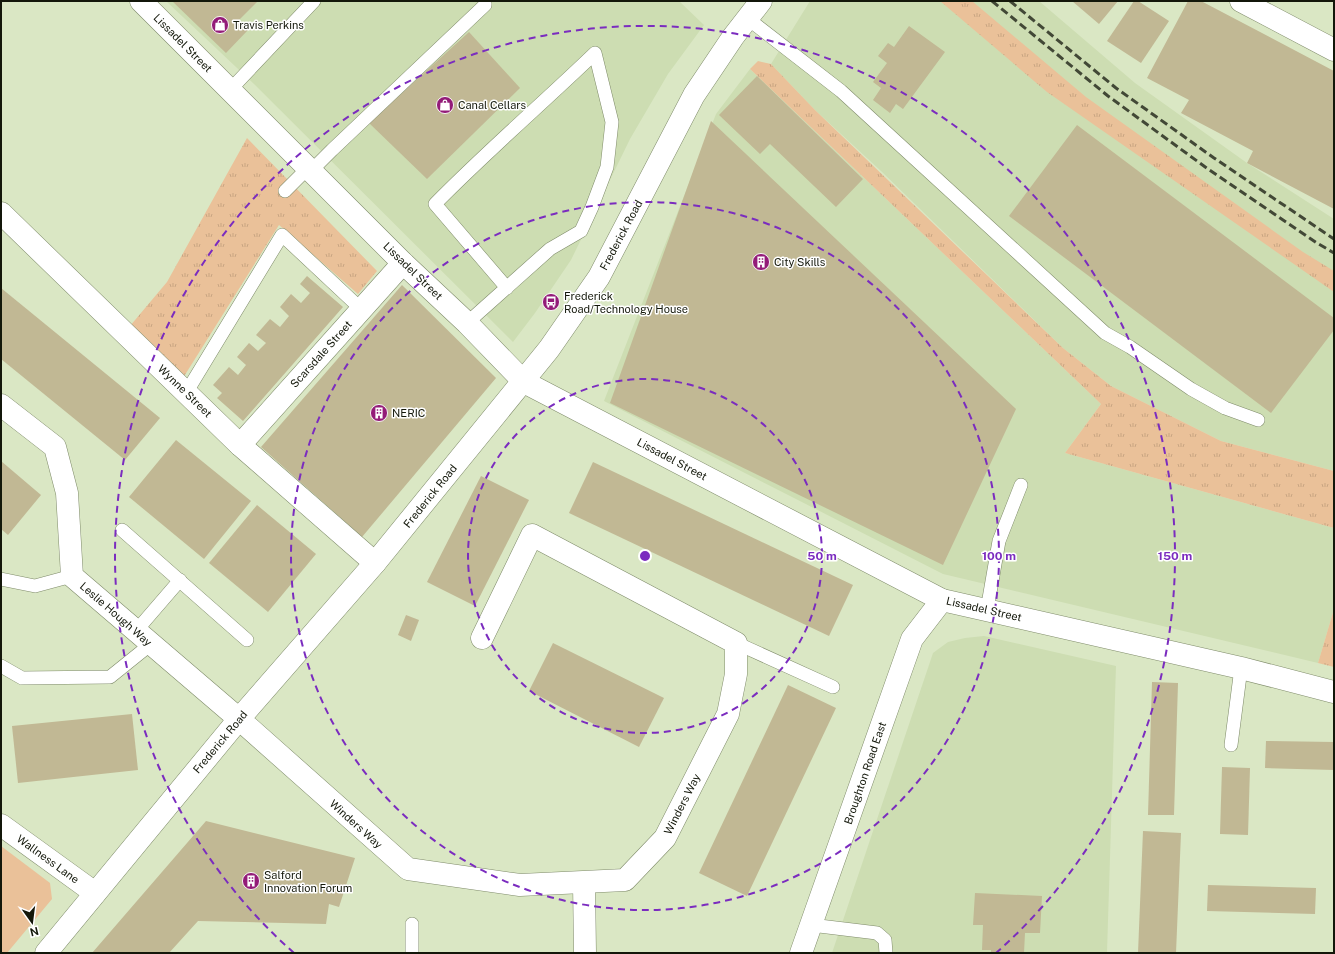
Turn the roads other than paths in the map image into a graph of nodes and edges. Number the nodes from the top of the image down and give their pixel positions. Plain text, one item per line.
1 (141, 1) edge
2 (314, 1) edge
3 (761, 1) edge
4 (1241, 1) edge
5 (485, 5) dead end
6 (747, 18) junction
7 (1334, 50) edge
8 (230, 90) junction
9 (309, 169) junction
10 (286, 191) dead end
11 (1, 213) edge
12 (403, 262) junction
13 (507, 288) junction
14 (361, 309) junction
15 (467, 323) junction
16 (524, 382) junction
17 (186, 393) junction
18 (1, 405) edge
19 (1258, 420) dead end
20 (240, 445) junction
21 (1021, 485) dead end
22 (122, 530) dead end
23 (375, 563) junction
24 (72, 576) junction
25 (1, 579) edge
26 (180, 580) junction
27 (942, 600) junction
28 (987, 610) junction
29 (143, 637) junction
30 (482, 638) dead end
31 (247, 640) dead end
32 (736, 643) junction
33 (1, 666) edge
34 (1241, 668) junction
35 (833, 686) dead end
36 (1334, 692) edge
37 (239, 719) junction
38 (1231, 745) dead end
39 (1, 825) edge
40 (584, 883) junction
41 (95, 893) junction
42 (412, 924) dead end
43 (811, 925) junction
44 (46, 953) edge
45 (412, 953) edge
46 (585, 953) edge
47 (801, 953) edge
48 (886, 953) edge

1 - 8 street, Lissadel Street
2 - 8 lane
3 - 6 street, Frederick Road
4 - 7 street
5 - 9 lane
6 - 16 street, Frederick Road
6 - 19 lane
8 - 9 street, Lissadel Street
9 - 10 lane
9 - 12 street, Lissadel Street
11 - 17 street, Wynne Street
12 - 14 street, Scarsdale Street
12 - 15 street, Lissadel Street
13 - 13 lane
13 - 15 lane
14 - 17 lane
14 - 20 street, Scarsdale Street
15 - 16 street, Lissadel Street
16 - 23 street, Frederick Road
16 - 27 street, Lissadel Street
17 - 20 street, Wynne Street
18 - 24 street, Leslie Hough Way
20 - 23 street, Wynne Street
21 - 28 lane
22 - 26 lane
23 - 37 street, Frederick Road
24 - 25 lane
24 - 29 street, Leslie Hough Way
26 - 29 lane
26 - 31 lane
27 - 28 street, Lissadel Street
27 - 43 street, Broughton Road East
28 - 34 street, Lissadel Street
29 - 33 lane
29 - 37 street, Leslie Hough Way
30 - 32 street
32 - 35 lane
32 - 40 street, Winders Way
34 - 36 street, Lissadel Street
34 - 38 lane
37 - 40 street, Winders Way
37 - 41 street, Frederick Road
39 - 41 street, Wallness Lane
40 - 46 street
41 - 44 street, Frederick Road
42 - 45 lane
43 - 47 street, Broughton Road East
43 - 48 lane

